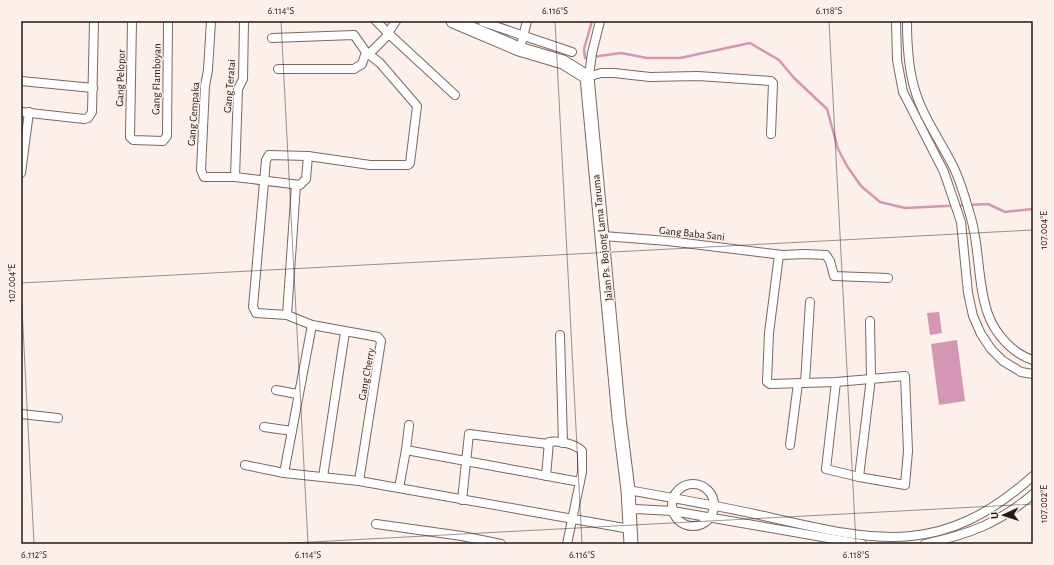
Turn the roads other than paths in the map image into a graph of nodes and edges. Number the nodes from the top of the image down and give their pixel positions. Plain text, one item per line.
1 (94, 21) edge
2 (132, 21) edge
3 (168, 21) edge
4 (211, 21) edge
5 (244, 21) edge
6 (376, 21) edge
7 (396, 21) edge
8 (453, 21) edge
9 (527, 21) edge
10 (600, 21) edge
11 (896, 21) edge
12 (907, 21) edge
13 (483, 26) edge
14 (388, 34) junction
15 (523, 36) junction
16 (272, 38) dead end
17 (520, 49) junction
18 (572, 52) dead end
19 (368, 53) junction
20 (278, 69) dead end
21 (588, 77) junction
22 (21, 81) edge
23 (93, 88) junction
24 (455, 95) dead end
25 (25, 112) edge
26 (771, 134) dead end
27 (167, 136) joint
28 (308, 156) junction
29 (21, 174) edge
30 (235, 177) junction
31 (265, 180) junction
32 (296, 185) junction
33 (603, 236) junction
34 (779, 255) junction
35 (888, 278) dead end
36 (810, 302) dead end
37 (287, 316) junction
38 (870, 321) dead end
39 (312, 325) junction
40 (345, 332) junction
41 (560, 335) dead end
42 (1033, 360) edge
43 (1033, 374) edge
44 (871, 378) junction
45 (836, 382) junction
46 (802, 383) junction
47 (276, 390) dead end
48 (298, 394) junction
49 (21, 414) edge
50 (58, 418) dead end
51 (409, 425) dead end
52 (264, 427) dead end
53 (292, 432) junction
54 (563, 443) junction
55 (548, 444) junction
56 (790, 445) dead end
57 (406, 450) junction
58 (466, 462) junction
59 (245, 465) dead end
60 (284, 473) junction
61 (546, 476) junction
62 (1033, 476) edge
63 (323, 477) junction
64 (859, 477) junction
65 (359, 481) junction
66 (580, 482) junction
67 (399, 488) junction
68 (628, 490) junction
69 (1033, 494) edge
70 (673, 498) junction
71 (462, 500) junction
72 (714, 505) junction
73 (628, 511) junction
74 (673, 511) junction
75 (710, 517) junction
76 (572, 518) junction
77 (376, 524) dead end
78 (630, 529) junction
79 (461, 540) edge
80 (498, 544) edge
81 (568, 544) edge
82 (631, 544) edge
83 (862, 544) edge
84 (925, 544) edge

1 - 23 street
2 - 27 street, Gang Pelopor
3 - 27 street, Gang Flamboyan
4 - 30 street, Gang Cempaka
5 - 30 street, Gang Teratai
6 - 14 street
7 - 14 street
8 - 13 main road
9 - 15 street
10 - 21 street
11 - 43 street
12 - 42 street
13 - 15 street
13 - 17 main road
14 - 19 street
14 - 24 street
15 - 17 street
15 - 18 street
16 - 19 street
17 - 21 main road
19 - 20 street
19 - 28 street
21 - 26 street
21 - 33 main road, Jalan Ps. Bojong Lama Taruma
22 - 23 street
23 - 25 street
25 - 29 street
28 - 31 street
28 - 32 street
30 - 31 street
31 - 32 street
31 - 37 street, Gang Cherry
32 - 37 street
33 - 34 street, Gang Baba Sani
33 - 68 main road, Jalan Ps. Bojong Lama Taruma
34 - 35 street, Gang Baba Sani
34 - 46 street
36 - 46 street
37 - 39 street, Gang Cherry
38 - 44 street
39 - 40 street, Gang Cherry
39 - 48 street
40 - 63 street
40 - 65 street, Gang Cherry
41 - 54 street
44 - 45 street
44 - 64 street
44 - 64 street
45 - 46 street
45 - 64 street
46 - 56 street
47 - 48 street
48 - 53 street
49 - 50 street
51 - 57 street
52 - 53 street
53 - 60 street
54 - 55 street
54 - 66 street
55 - 58 street
55 - 61 street
57 - 58 street
57 - 67 street
58 - 61 street
58 - 71 street
59 - 60 street
60 - 63 street
61 - 66 street
62 - 72 street
63 - 65 street
65 - 67 street
66 - 76 street
67 - 71 street
68 - 70 street
68 - 73 main road, Jalan Ps. Bojong Lama Taruma
69 - 84 street
70 - 72 street
70 - 72 street
70 - 74 street
71 - 76 street
72 - 75 street
73 - 74 street
73 - 78 main road, Jalan Ps. Bojong Lama Taruma
74 - 75 street
74 - 75 street
75 - 83 street
76 - 78 street
76 - 81 street
77 - 79 street
78 - 82 main road, Jalan Ps. Bojong Lama Taruma
79 - 80 street

